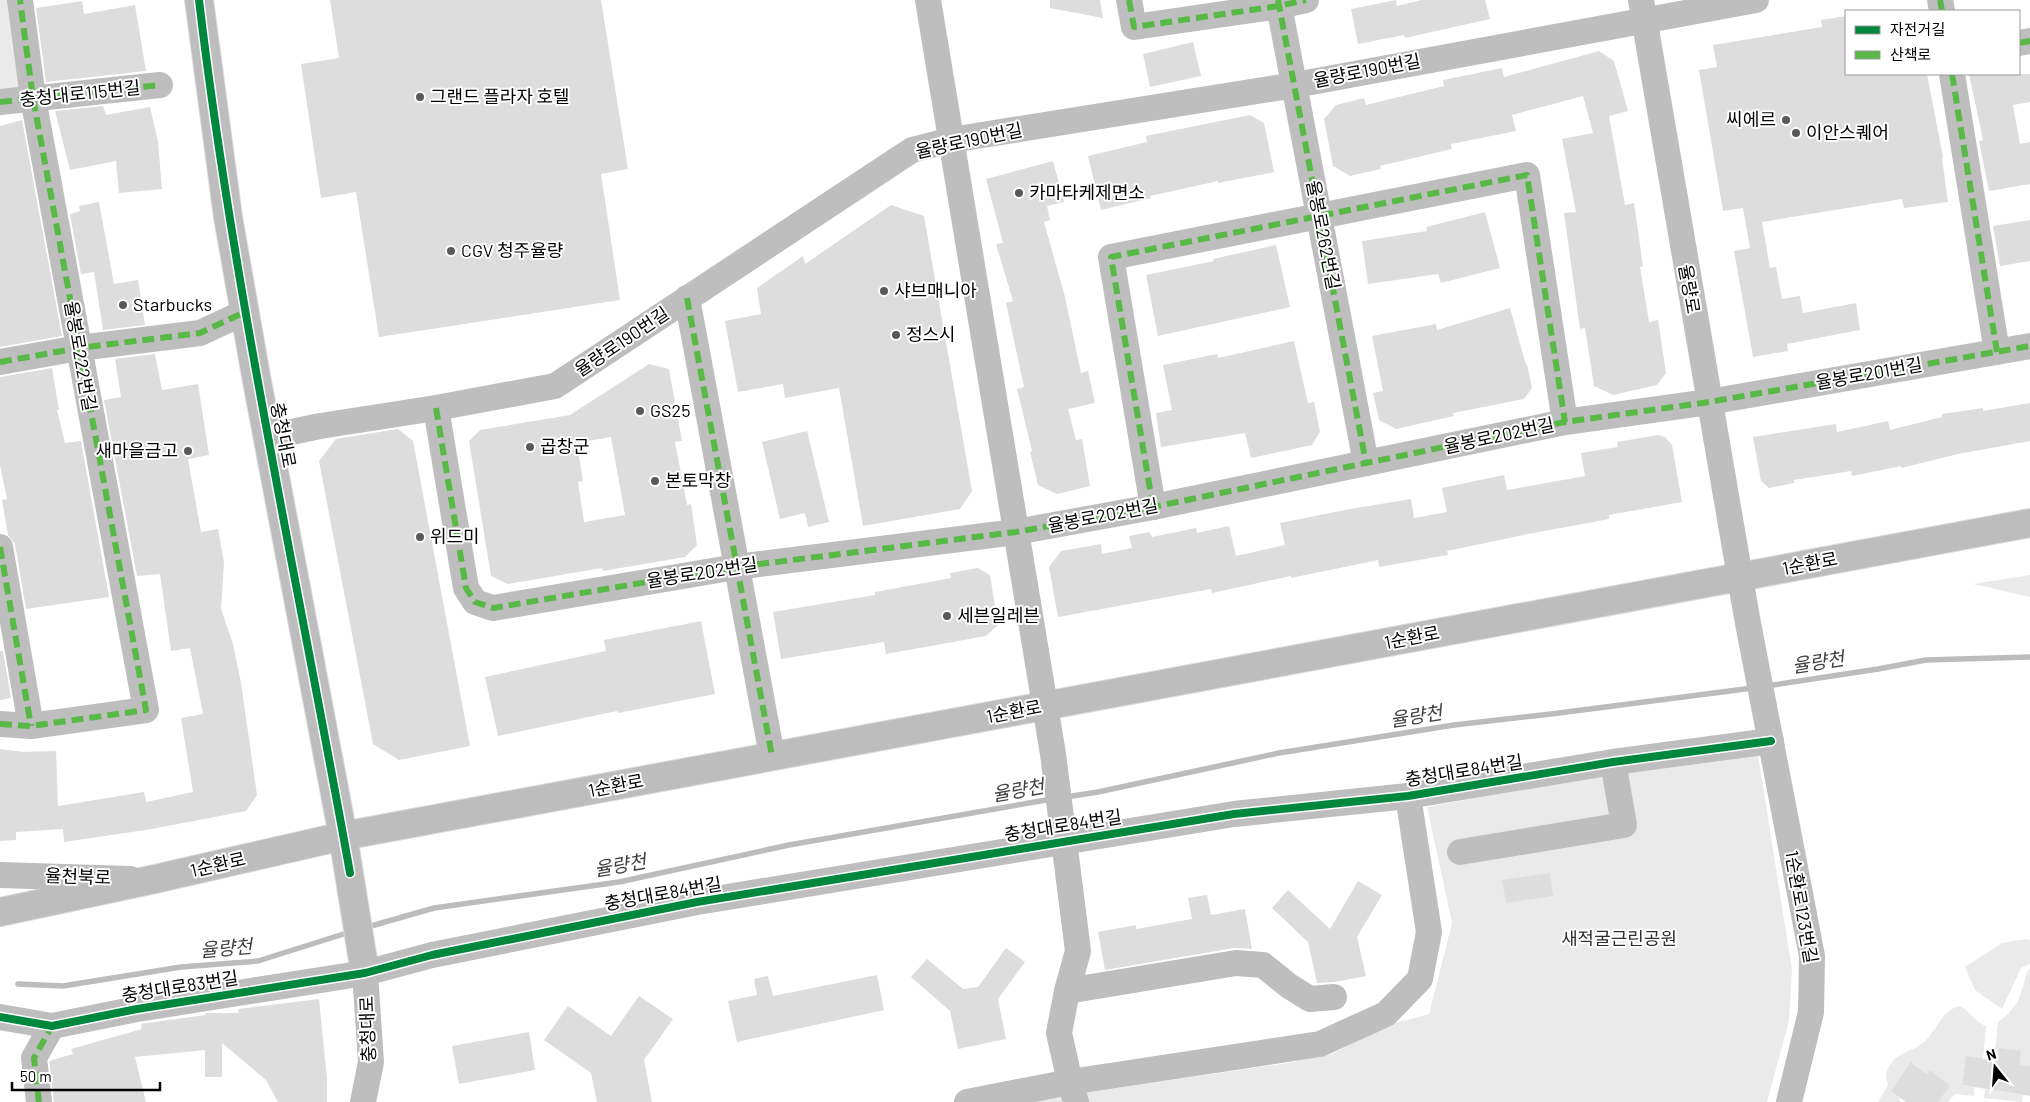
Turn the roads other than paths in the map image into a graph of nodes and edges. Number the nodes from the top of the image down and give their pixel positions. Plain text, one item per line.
1 (20, 0) edge
2 (199, 0) edge
3 (928, 0) edge
4 (1129, 0) edge
5 (1306, 0) edge
6 (1756, 0) edge
7 (1279, 3) edge
8 (1642, 10) edge
9 (1952, 75) edge
10 (160, 85) dead end
11 (1295, 85) junction
12 (33, 98) junction
13 (0, 102) edge
14 (951, 140) junction
15 (1320, 217) junction
16 (687, 298) junction
17 (245, 312) junction
18 (2030, 346) edge
19 (79, 348) junction
20 (1998, 352) junction
21 (0, 362) edge
22 (1708, 402) junction
23 (436, 408) junction
24 (1565, 422) junction
25 (268, 437) junction
26 (1366, 463) junction
27 (1153, 507) junction
28 (2030, 523) edge
29 (1016, 532) junction
30 (0, 547) edge
31 (736, 567) junction
32 (1740, 577) junction
33 (1746, 618) joint
34 (1044, 706) junction
35 (0, 724) edge
36 (31, 726) junction
37 (1770, 741) junction
38 (772, 756) junction
39 (1613, 762) junction
40 (1408, 796) junction
41 (343, 836) junction
42 (1065, 841) junction
43 (1460, 852) dead end
44 (0, 875) edge
45 (155, 879) junction
46 (0, 912) edge
47 (364, 964) junction
48 (1067, 991) junction
49 (1334, 997) dead end
50 (0, 1017) edge
51 (52, 1026) junction
52 (1073, 1092) edge
53 (39, 1102) edge
54 (363, 1102) edge
55 (967, 1102) edge
56 (1788, 1102) edge

1 - 12 street, 율봉로222번길
2 - 17 main road, 충청대로
3 - 14 street
4 - 7 street
5 - 7 street
6 - 8 street, 율량로190번길
7 - 11 street, 율봉로262번길
8 - 11 street, 율량로190번길
8 - 22 street, 율량로
9 - 20 street
10 - 12 street, 충청대로115번길
11 - 14 street, 율량로190번길
11 - 15 street, 율봉로262번길
12 - 13 street, 충청대로115번길
12 - 19 street, 율봉로222번길
14 - 16 street, 율량로190번길
14 - 29 street
15 - 24 street
15 - 26 street, 율봉로262번길
15 - 27 street
16 - 23 street, 율량로190번길
16 - 31 street
17 - 19 street
17 - 25 main road, 충청대로
18 - 20 street, 율봉로201번길
19 - 21 street
19 - 36 street, 율봉로222번길
20 - 22 street, 율봉로201번길
22 - 24 street, 율봉로202번길
22 - 32 street, 율량로
23 - 25 street, 율량로190번길
23 - 31 street, 율봉로202번길
24 - 26 street, 율봉로202번길
25 - 41 main road, 충청대로
26 - 27 street, 율봉로202번길
27 - 29 street, 율봉로202번길
28 - 32 main road, 1순환로
29 - 31 street, 율봉로202번길
29 - 34 street
30 - 36 street
31 - 38 street
32 - 33 street, 율량로
32 - 34 main road, 1순환로
33 - 37 street, 1순환로123번길
34 - 38 main road, 1순환로
34 - 42 street
35 - 36 street
37 - 39 street, 충청대로84번길
37 - 56 street, 1순환로123번길
38 - 41 main road, 1순환로
39 - 40 street, 충청대로84번길
39 - 43 street
40 - 42 street, 충청대로84번길
40 - 52 street
41 - 45 main road, 1순환로
41 - 47 main road, 충청대로
42 - 47 street, 충청대로84번길
42 - 48 street
44 - 45 street, 율천북로
45 - 46 main road, 1순환로
47 - 51 street, 충청대로83번길
47 - 54 street, 충청대로
48 - 49 street
48 - 52 street
50 - 51 street, 충청대로83번길
51 - 53 street
52 - 55 street

